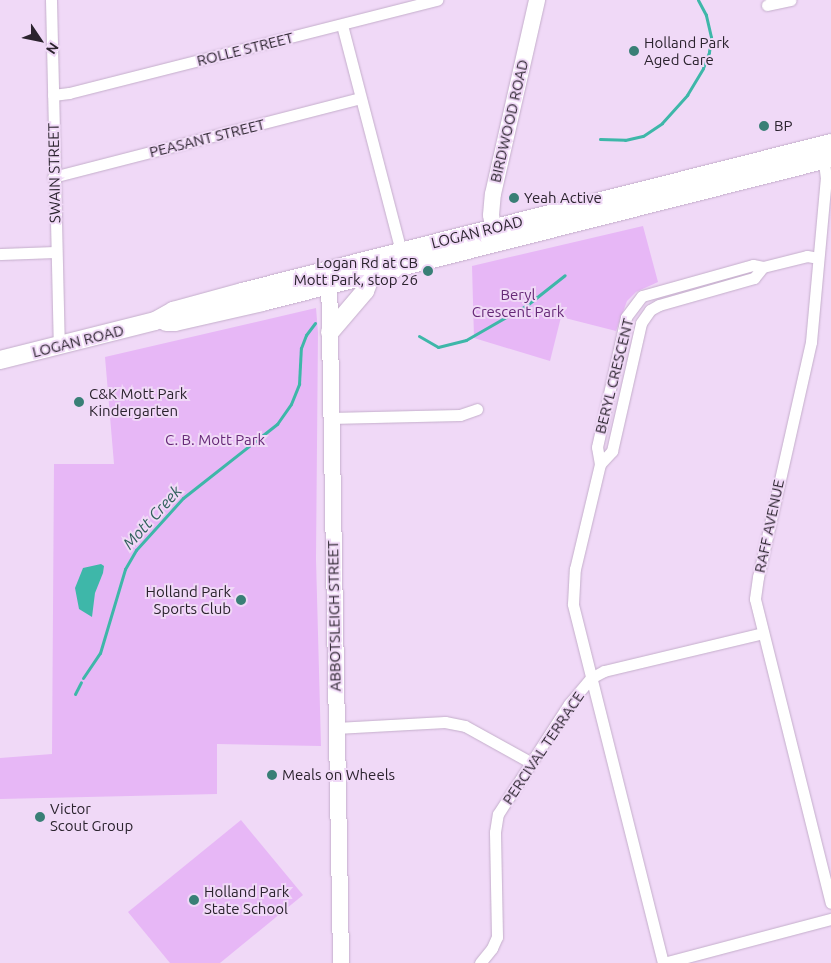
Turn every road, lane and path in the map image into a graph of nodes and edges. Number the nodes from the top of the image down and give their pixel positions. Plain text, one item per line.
1 (50, 0) edge
2 (437, 0) edge
3 (537, 0) edge
4 (790, 0) edge
5 (767, 5) dead end
6 (342, 24) junction
7 (53, 95) junction
8 (360, 98) junction
9 (827, 151) edge
10 (53, 177) junction
11 (495, 236) junction
12 (56, 252) junction
13 (401, 252) junction
14 (0, 254) edge
15 (818, 258) junction
16 (763, 267) junction
17 (371, 275) junction
18 (329, 278) junction
19 (330, 332) junction
20 (59, 346) junction
21 (0, 360) edge
22 (477, 409) dead end
23 (330, 418) junction
24 (600, 464) junction
25 (763, 633) junction
26 (591, 678) junction
27 (336, 728) junction
28 (530, 762) junction
29 (831, 903) edge
30 (831, 918) edge
31 (341, 963) edge
32 (480, 963) edge
33 (664, 963) edge

1 - 7 street, SWAIN STREET
2 - 6 street, ROLLE STREET
3 - 11 street, BIRDWOOD ROAD
4 - 5 street
6 - 7 street, ROLLE STREET
6 - 8 street
7 - 10 street, SWAIN STREET
8 - 10 street, PEASANT STREET
8 - 13 street
9 - 11 main road, LOGAN ROAD
9 - 15 street, RAFF AVENUE
10 - 12 street, SWAIN STREET
11 - 13 main road, LOGAN ROAD
11 - 17 main road, LOGAN ROAD
12 - 14 street
12 - 20 street, SWAIN STREET
13 - 18 main road, LOGAN ROAD
15 - 16 street, BERYL CRESCENT
15 - 25 street, RAFF AVENUE
16 - 24 street, BERYL CRESCENT
16 - 24 street, BERYL CRESCENT
17 - 18 main road, LOGAN ROAD
17 - 19 main road
18 - 19 street, ABBOTSLEIGH STREET
18 - 20 main road, LOGAN ROAD
19 - 23 street, ABBOTSLEIGH STREET
20 - 21 main road, LOGAN ROAD
22 - 23 street
23 - 27 street, ABBOTSLEIGH STREET
24 - 26 street, BERYL CRESCENT
25 - 26 street
25 - 29 street, RAFF AVENUE
26 - 28 street, PERCIVAL TERRACE
26 - 33 street, BERYL CRESCENT
27 - 28 street
27 - 31 street, ABBOTSLEIGH STREET
28 - 32 street, PERCIVAL TERRACE
30 - 33 street

